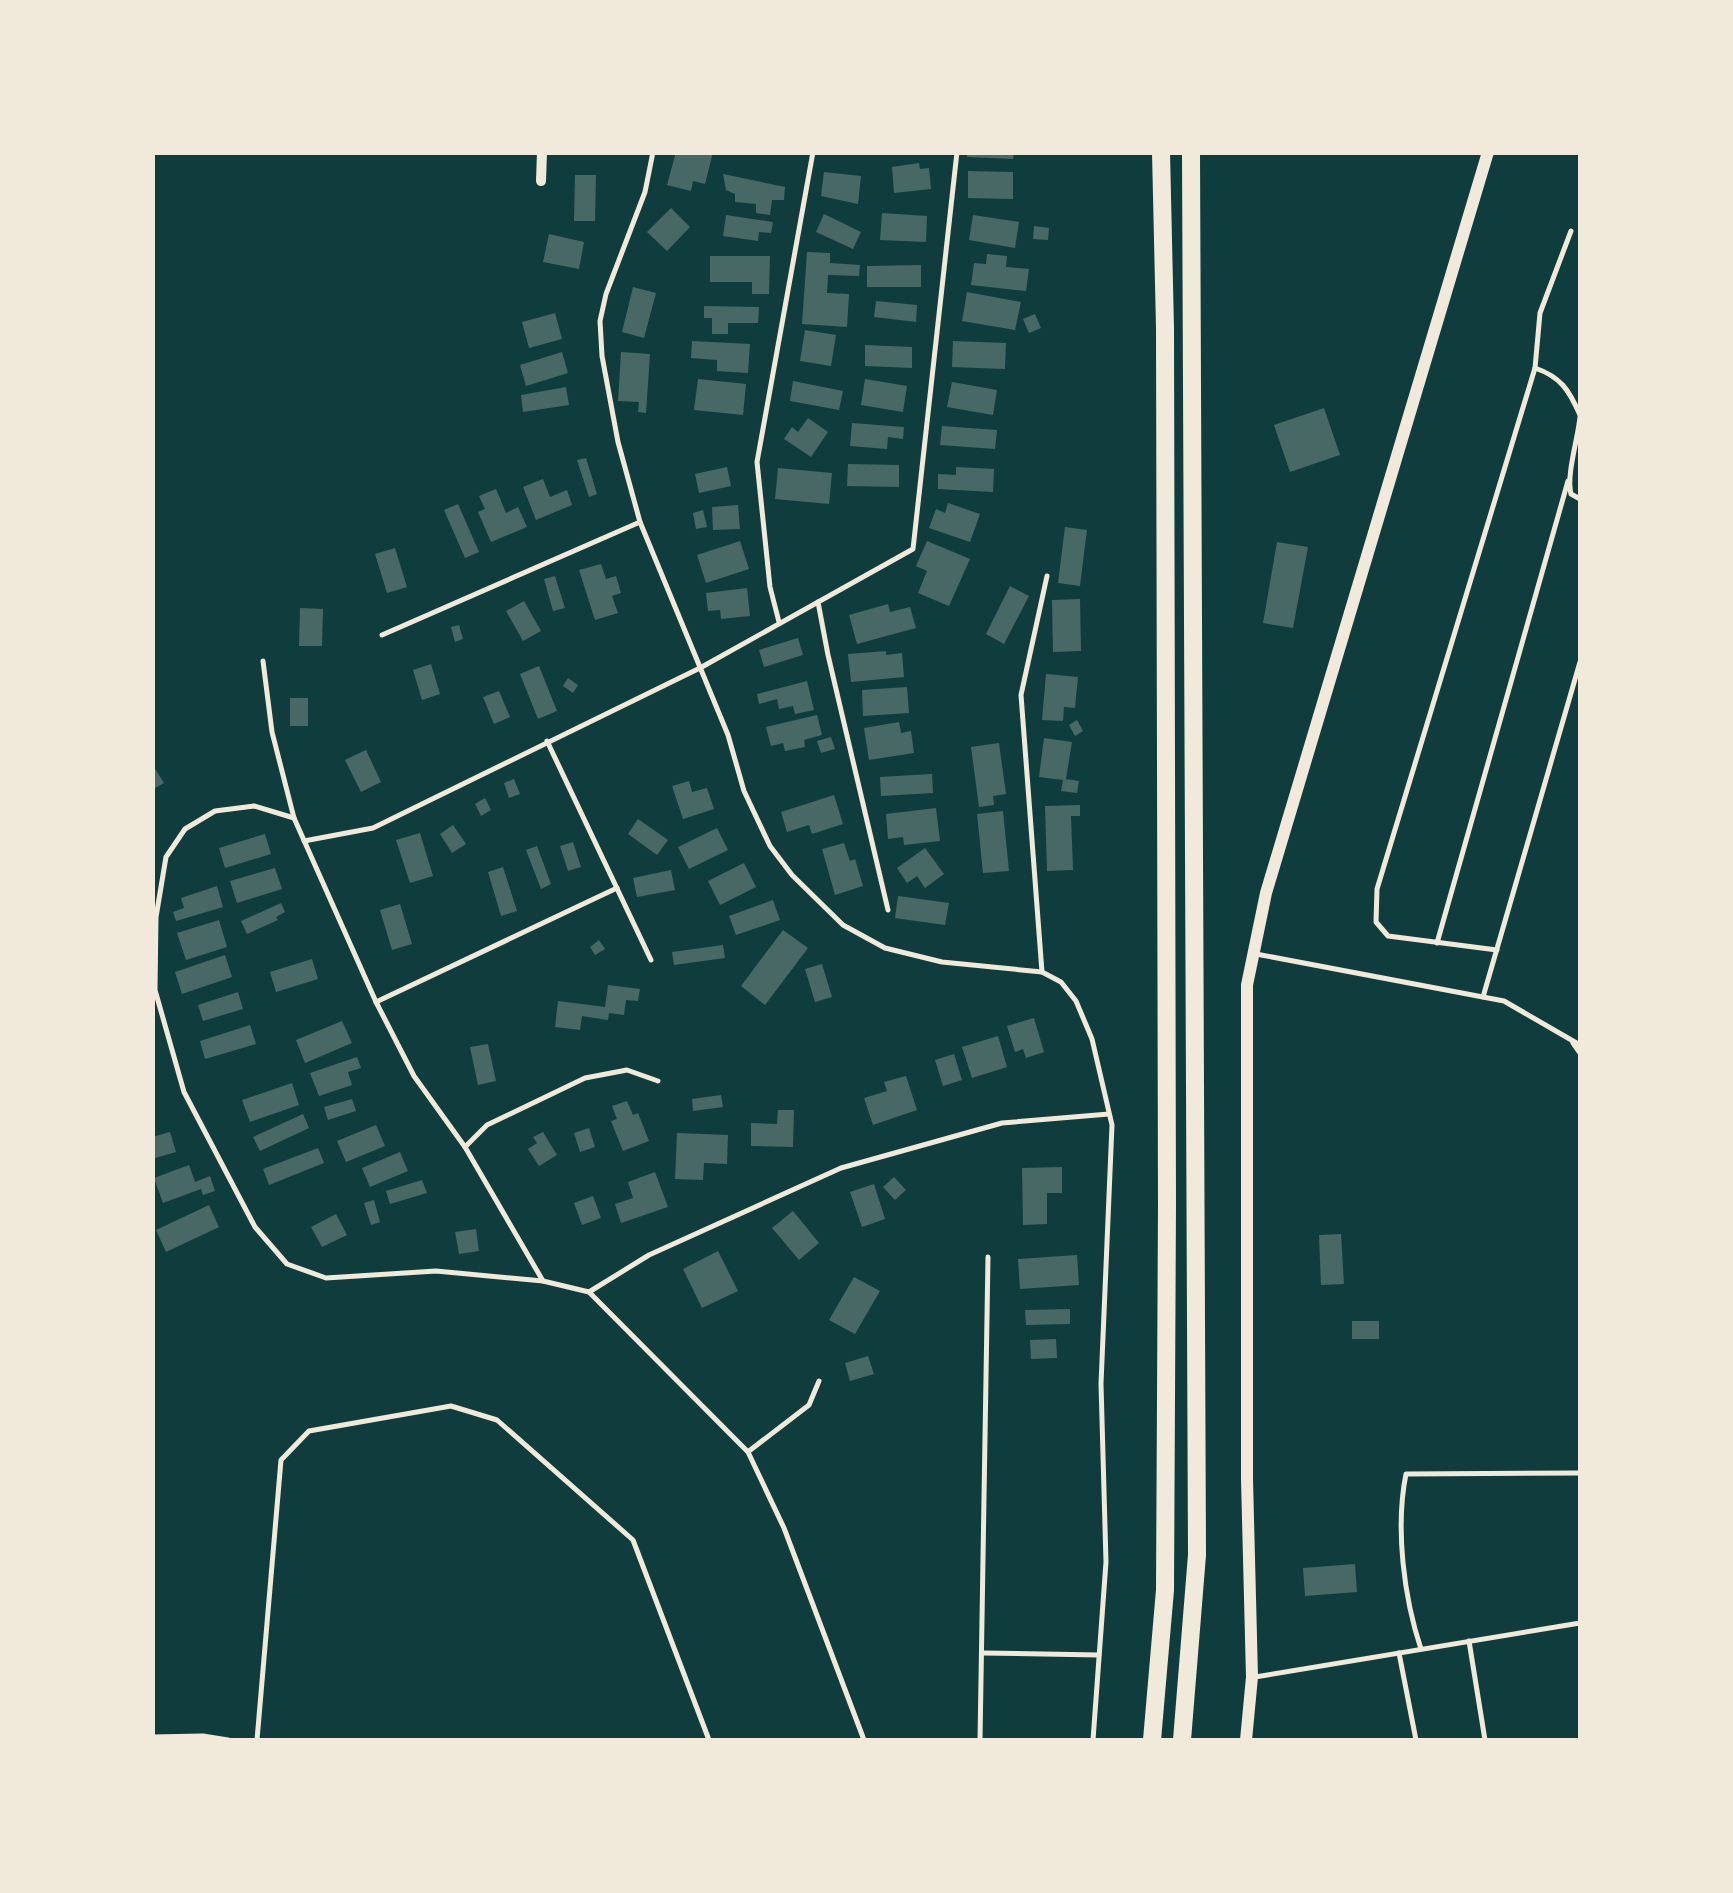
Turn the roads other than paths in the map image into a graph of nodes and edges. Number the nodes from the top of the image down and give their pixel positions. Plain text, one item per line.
1 (542, 152) edge
2 (654, 152) edge
3 (813, 152) edge
4 (957, 152) edge
5 (1161, 152) edge
6 (1191, 152) edge
7 (1488, 152) edge
8 (541, 181) dead end
9 (1571, 232) dead end
10 (1534, 368) junction
11 (1580, 416) edge
12 (1568, 482) junction
13 (1580, 500) edge
14 (640, 522) junction
15 (1046, 576) dead end
16 (818, 602) junction
17 (779, 624) junction
18 (382, 635) dead end
19 (263, 661) dead end
20 (1580, 662) edge
21 (700, 668) junction
22 (547, 741) junction
23 (294, 818) junction
24 (304, 841) junction
25 (617, 888) junction
26 (888, 910) dead end
27 (1436, 943) junction
28 (1497, 950) junction
29 (1254, 954) junction
30 (652, 960) dead end
31 (1042, 972) junction
32 (1483, 997) junction
33 (376, 1002) junction
34 (1568, 1037) junction
35 (1580, 1044) edge
36 (1580, 1052) edge
37 (658, 1081) dead end
38 (1109, 1114) junction
39 (465, 1146) junction
40 (988, 1257) dead end
41 (542, 1281) junction
42 (589, 1292) junction
43 (819, 1381) dead end
44 (748, 1452) junction
45 (1580, 1473) edge
46 (1580, 1623) edge
47 (1469, 1641) junction
48 (1422, 1649) junction
49 (1399, 1652) junction
50 (982, 1653) junction
51 (1099, 1654) junction
52 (1252, 1677) junction
53 (152, 1737) edge
54 (228, 1740) edge
55 (257, 1740) edge
56 (709, 1740) edge
57 (864, 1740) edge
58 (980, 1740) edge
59 (1093, 1740) edge
60 (1152, 1740) edge
61 (1182, 1740) edge
62 (1246, 1740) edge
63 (1416, 1740) edge
64 (1485, 1740) edge

1 - 8 street
2 - 14 lane
3 - 17 lane
4 - 16 lane
5 - 60 highway
6 - 61 highway
7 - 29 street
9 - 10 lane
10 - 11 lane
10 - 27 lane
11 - 12 lane
12 - 13 lane
12 - 27 lane
14 - 18 lane
14 - 21 lane
15 - 31 lane
16 - 17 lane
16 - 26 lane
17 - 21 lane
19 - 23 lane
20 - 28 lane
21 - 22 lane
21 - 31 lane
22 - 24 lane
22 - 25 lane
23 - 24 lane
23 - 41 lane
24 - 33 lane
25 - 30 lane
25 - 33 lane
27 - 28 lane
28 - 32 lane
29 - 32 lane
29 - 52 street
31 - 38 lane
32 - 34 lane
33 - 39 lane
34 - 35 lane
34 - 36 lane
37 - 39 lane
38 - 42 lane
38 - 51 lane
39 - 41 lane
40 - 50 lane
41 - 42 lane
42 - 44 lane
43 - 44 lane
44 - 57 lane
45 - 48 lane
46 - 47 lane
47 - 48 lane
47 - 64 lane
48 - 49 lane
49 - 52 lane
49 - 63 lane
50 - 51 lane
50 - 58 lane
51 - 59 lane
52 - 62 street
53 - 54 lane
55 - 56 lane

